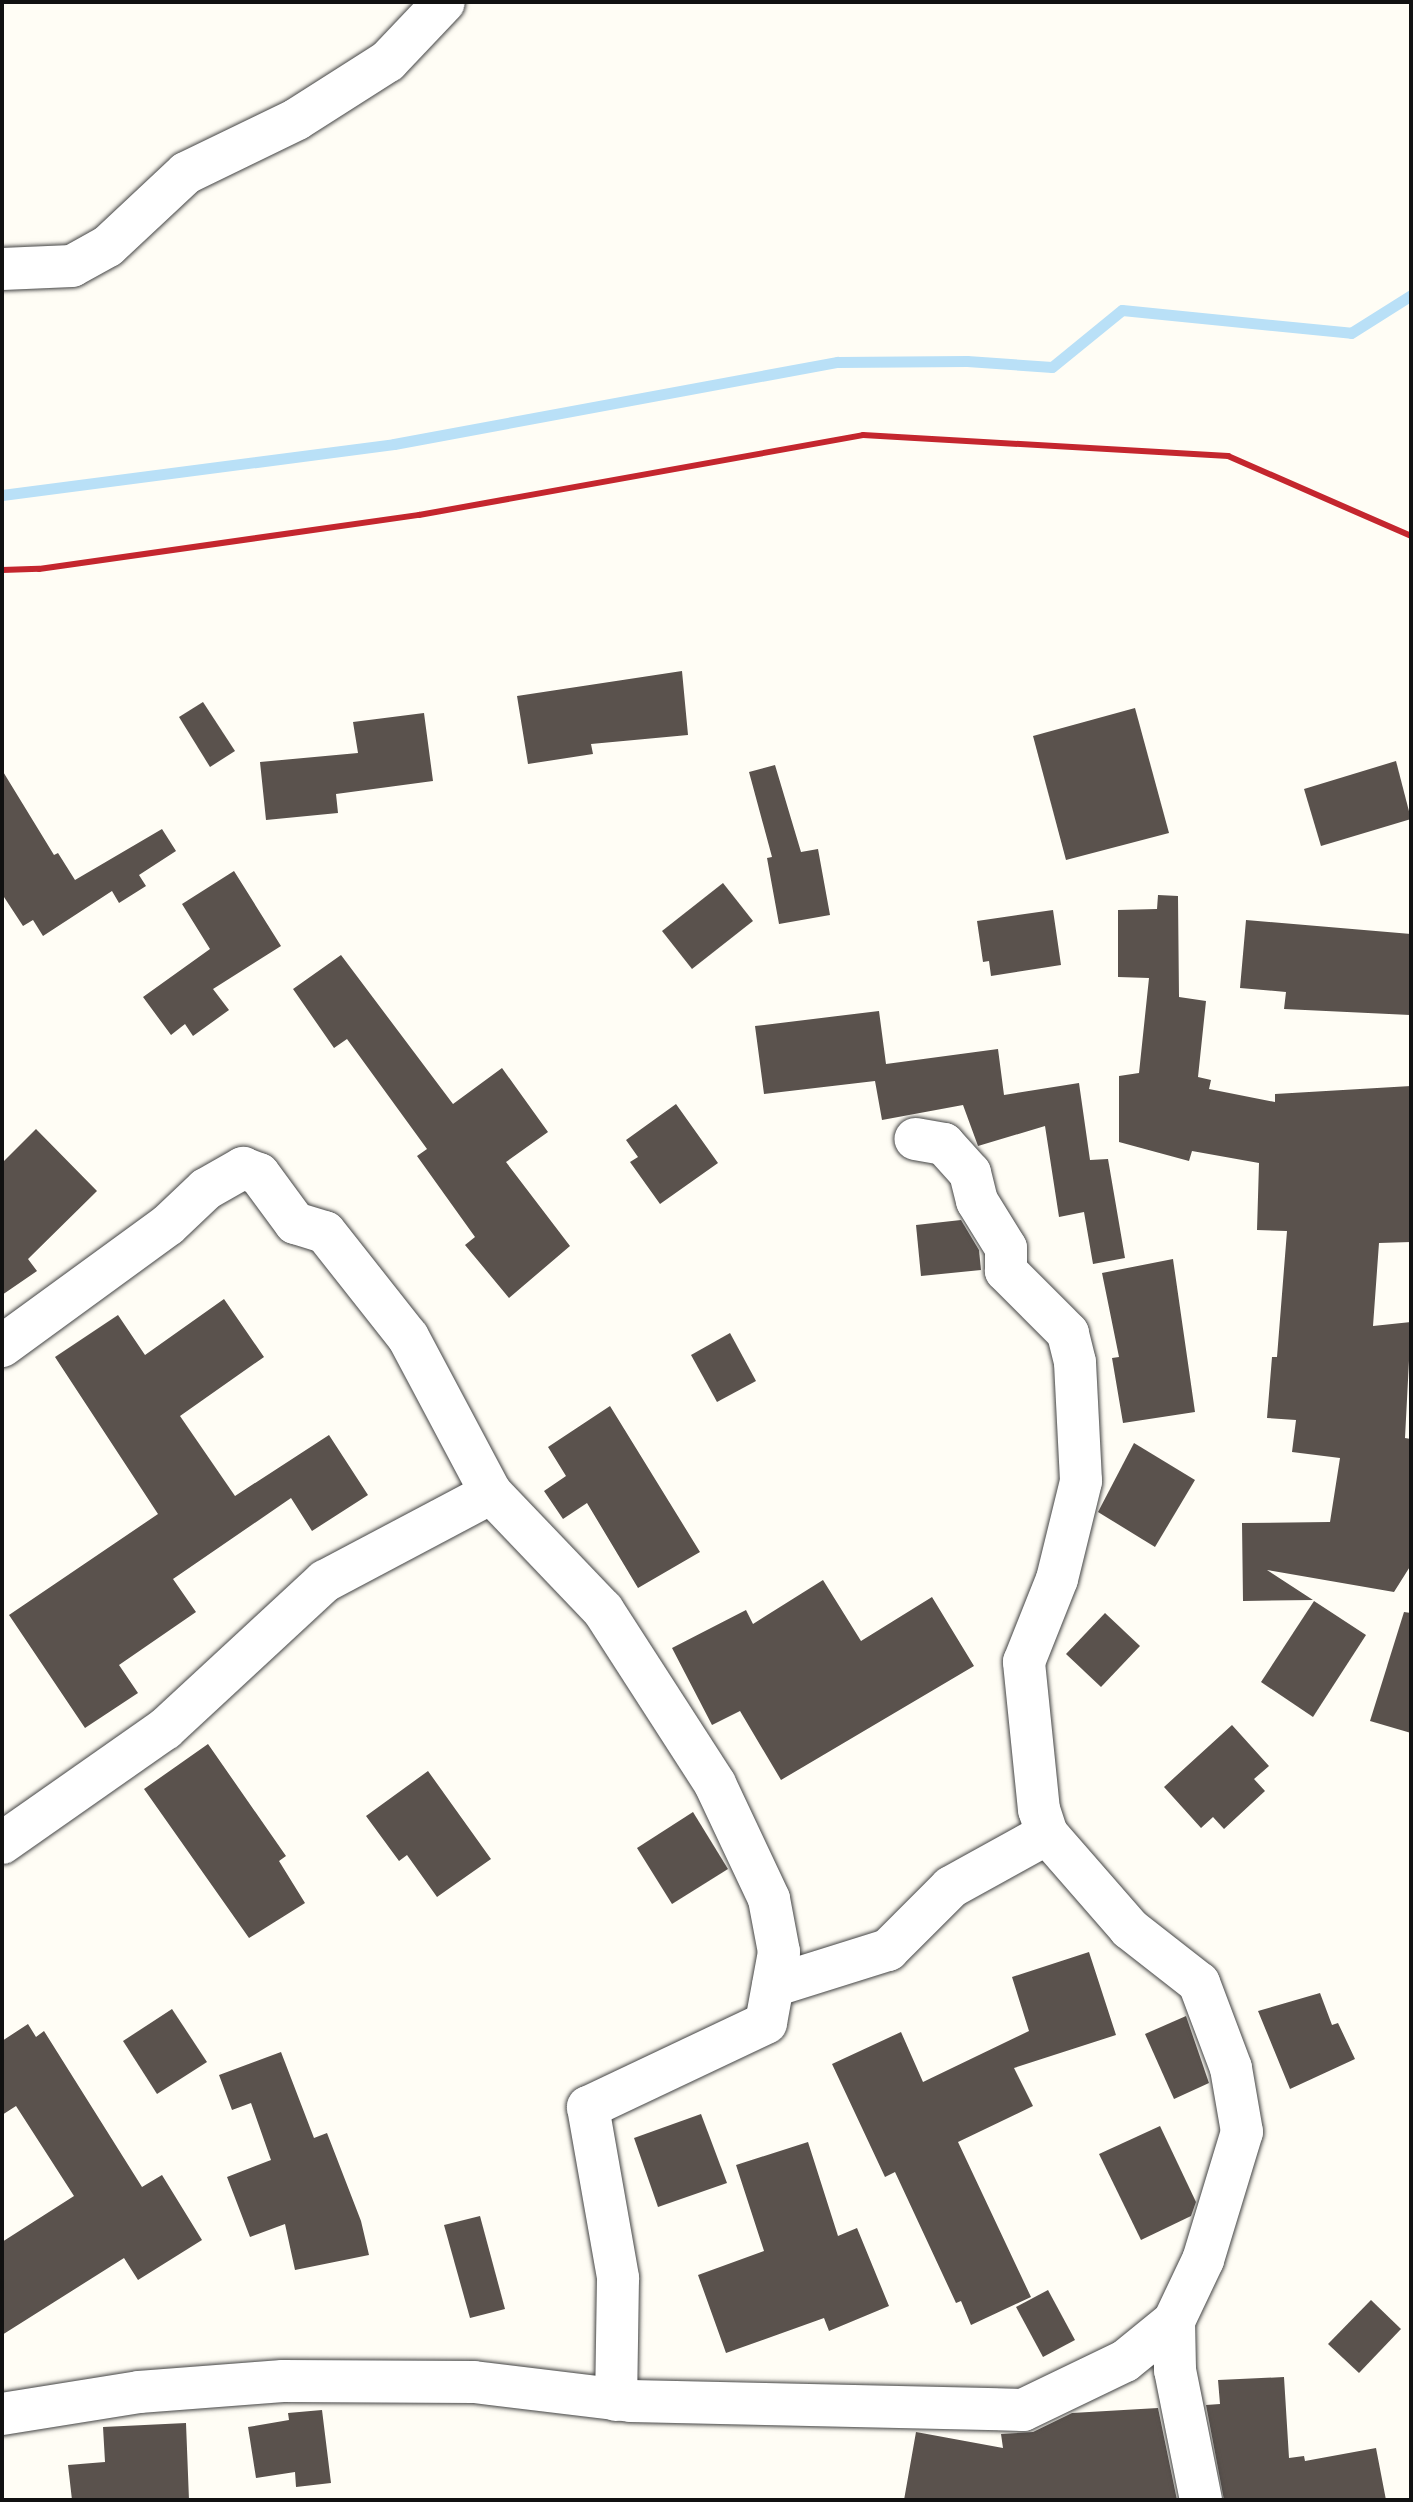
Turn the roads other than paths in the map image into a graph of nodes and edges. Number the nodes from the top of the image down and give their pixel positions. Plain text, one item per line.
1 (444, 2) edge
2 (2, 269) edge
3 (915, 1139) dead end
4 (2, 1346) edge
5 (491, 1493) junction
6 (1047, 1834) junction
7 (2, 1843) edge
8 (773, 1986) junction
9 (1174, 2321) junction
10 (1125, 2361) junction
11 (1175, 2370) junction
12 (616, 2400) junction
13 (2, 2414) edge
14 (1201, 2500) edge

1 - 2 street
3 - 6 street
4 - 5 street
5 - 7 street
5 - 8 street
6 - 8 street
6 - 9 street
8 - 12 street
9 - 10 street
9 - 11 street
10 - 11 street
10 - 12 street
11 - 14 street
12 - 13 street

